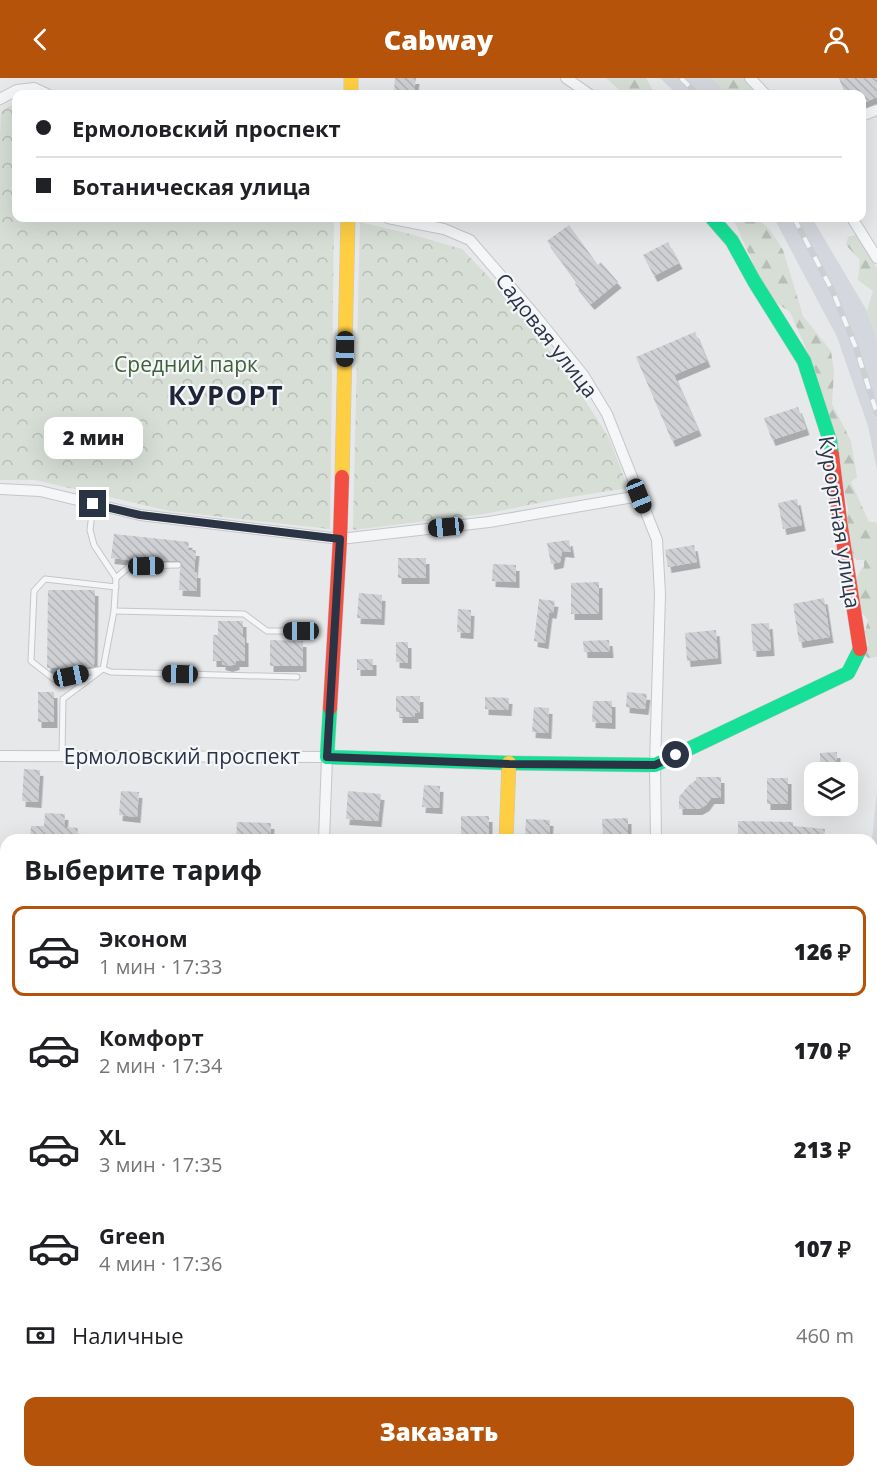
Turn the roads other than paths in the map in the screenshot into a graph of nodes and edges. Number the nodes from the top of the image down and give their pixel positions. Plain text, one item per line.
1 (566, 78) edge
2 (750, 78) edge
3 (17, 90) edge
4 (38, 90) edge
5 (583, 90) edge
6 (761, 90) edge
7 (348, 222) edge
8 (408, 222) edge
9 (715, 222) edge
10 (854, 222) edge
11 (877, 258) edge
12 (0, 489) edge
13 (639, 496) junction
14 (93, 504) junction
15 (340, 539) junction
16 (178, 565) dead end
17 (116, 578) junction
18 (116, 587) junction
19 (114, 611) junction
20 (301, 631) dead end
21 (103, 669) junction
22 (848, 673) joint
23 (297, 677) dead end
24 (0, 756) edge
25 (62, 756) junction
26 (327, 757) junction
27 (509, 764) junction
28 (655, 765) junction
29 (324, 834) edge
30 (506, 834) edge
31 (656, 834) edge

1 - 5 street
2 - 6 street
3 - 4 street
7 - 15 street
8 - 13 street, Садовая улица
9 - 22 street, Курортная улица
10 - 11 street
12 - 14 street
13 - 15 street
13 - 28 street, Садовая улица
14 - 15 street
14 - 17 lane
15 - 26 street
16 - 17 lane
17 - 18 lane
18 - 19 lane
18 - 21 lane
19 - 20 lane
19 - 21 lane
21 - 23 lane
21 - 25 lane
22 - 28 street, Ермоловский проспект
24 - 25 street, Ермоловский проспект
25 - 26 street, Ермоловский проспект
26 - 27 street, Ермоловский проспект
26 - 29 street
27 - 28 street, Ермоловский проспект
27 - 30 street
28 - 31 street, Садовая улица

